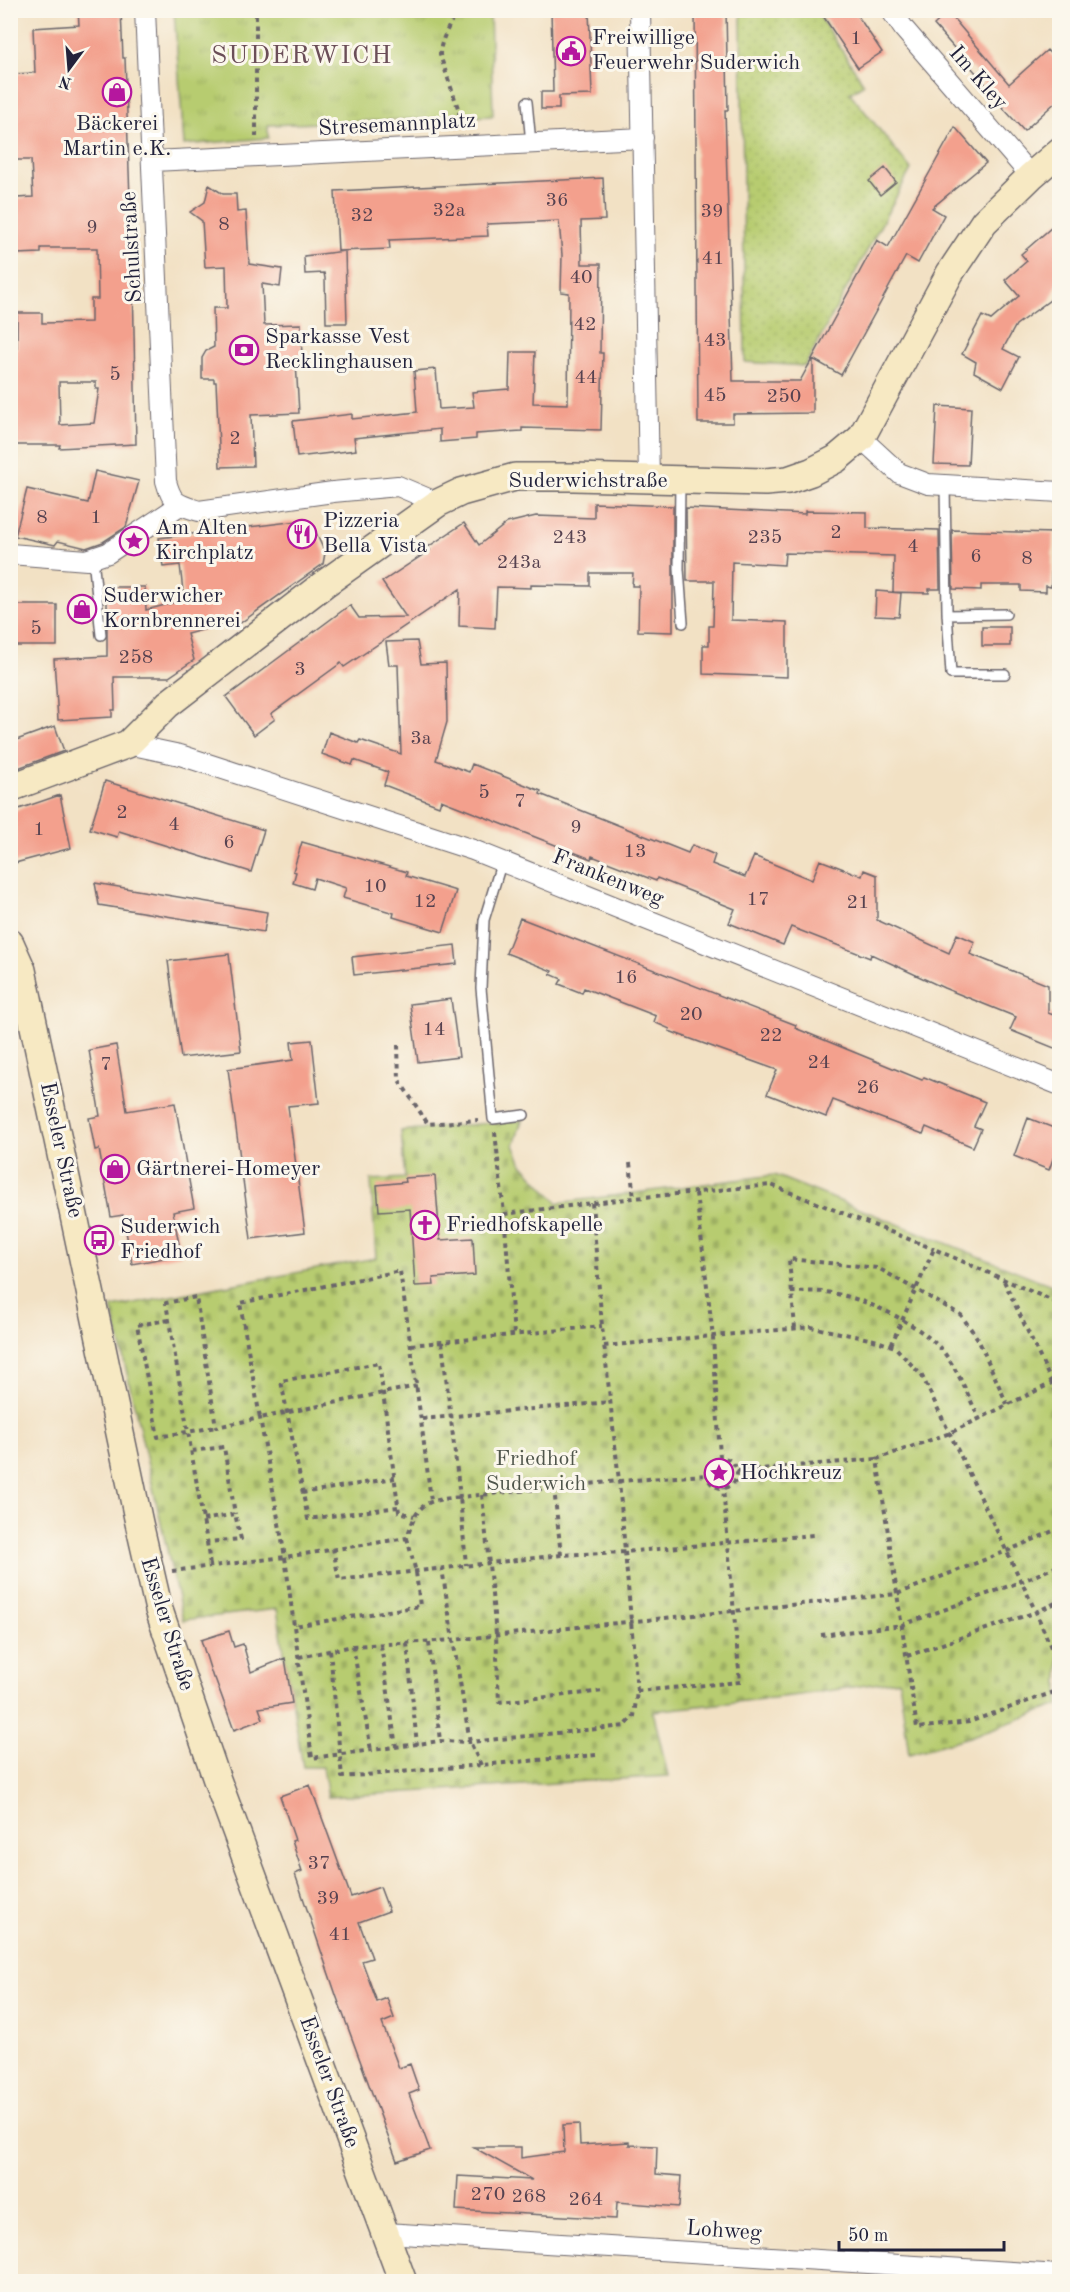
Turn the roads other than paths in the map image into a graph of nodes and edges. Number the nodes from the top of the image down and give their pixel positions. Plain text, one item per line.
1 (145, 10) edge
2 (640, 10) edge
3 (891, 10) edge
4 (527, 102) dead end
5 (643, 138) junction
6 (531, 143) junction
7 (1059, 151) edge
8 (153, 161) junction
9 (1031, 176) junction
10 (861, 438) junction
11 (649, 480) junction
12 (680, 480) junction
13 (945, 485) junction
14 (1059, 492) edge
15 (438, 503) junction
16 (180, 505) junction
17 (10, 554) edge
18 (93, 558) junction
19 (1006, 614) dead end
20 (947, 615) junction
21 (683, 623) dead end
22 (101, 635) dead end
23 (1005, 674) dead end
24 (128, 744) junction
25 (10, 788) edge
26 (502, 861) junction
27 (10, 943) edge
28 (1059, 1085) edge
29 (524, 1115) dead end
30 (386, 2233) junction
31 (1059, 2275) edge
32 (403, 2282) edge

1 - 8 street, Schulstraße
2 - 5 street
3 - 9 street, Im Kley
4 - 6 lane
5 - 6 street, Stresemannplatz
5 - 11 street
6 - 8 street, Stresemannplatz
7 - 9 main road, Suderwichstraße
8 - 16 street, Schulstraße
9 - 10 main road, Suderwichstraße
10 - 12 main road, Suderwichstraße
10 - 13 street
11 - 12 main road, Suderwichstraße
11 - 15 main road, Suderwichstraße
12 - 21 lane
13 - 14 street
13 - 20 lane
15 - 16 street
15 - 24 main road, Suderwichstraße
16 - 18 street
17 - 18 street
18 - 22 lane
19 - 20 lane
20 - 23 lane
24 - 25 main road, Suderwichstraße
24 - 26 street, Frankenweg
26 - 28 street, Frankenweg
26 - 29 lane
27 - 30 main road, Esseler Straße
30 - 31 street, Lohweg
30 - 32 main road, Esseler Straße

